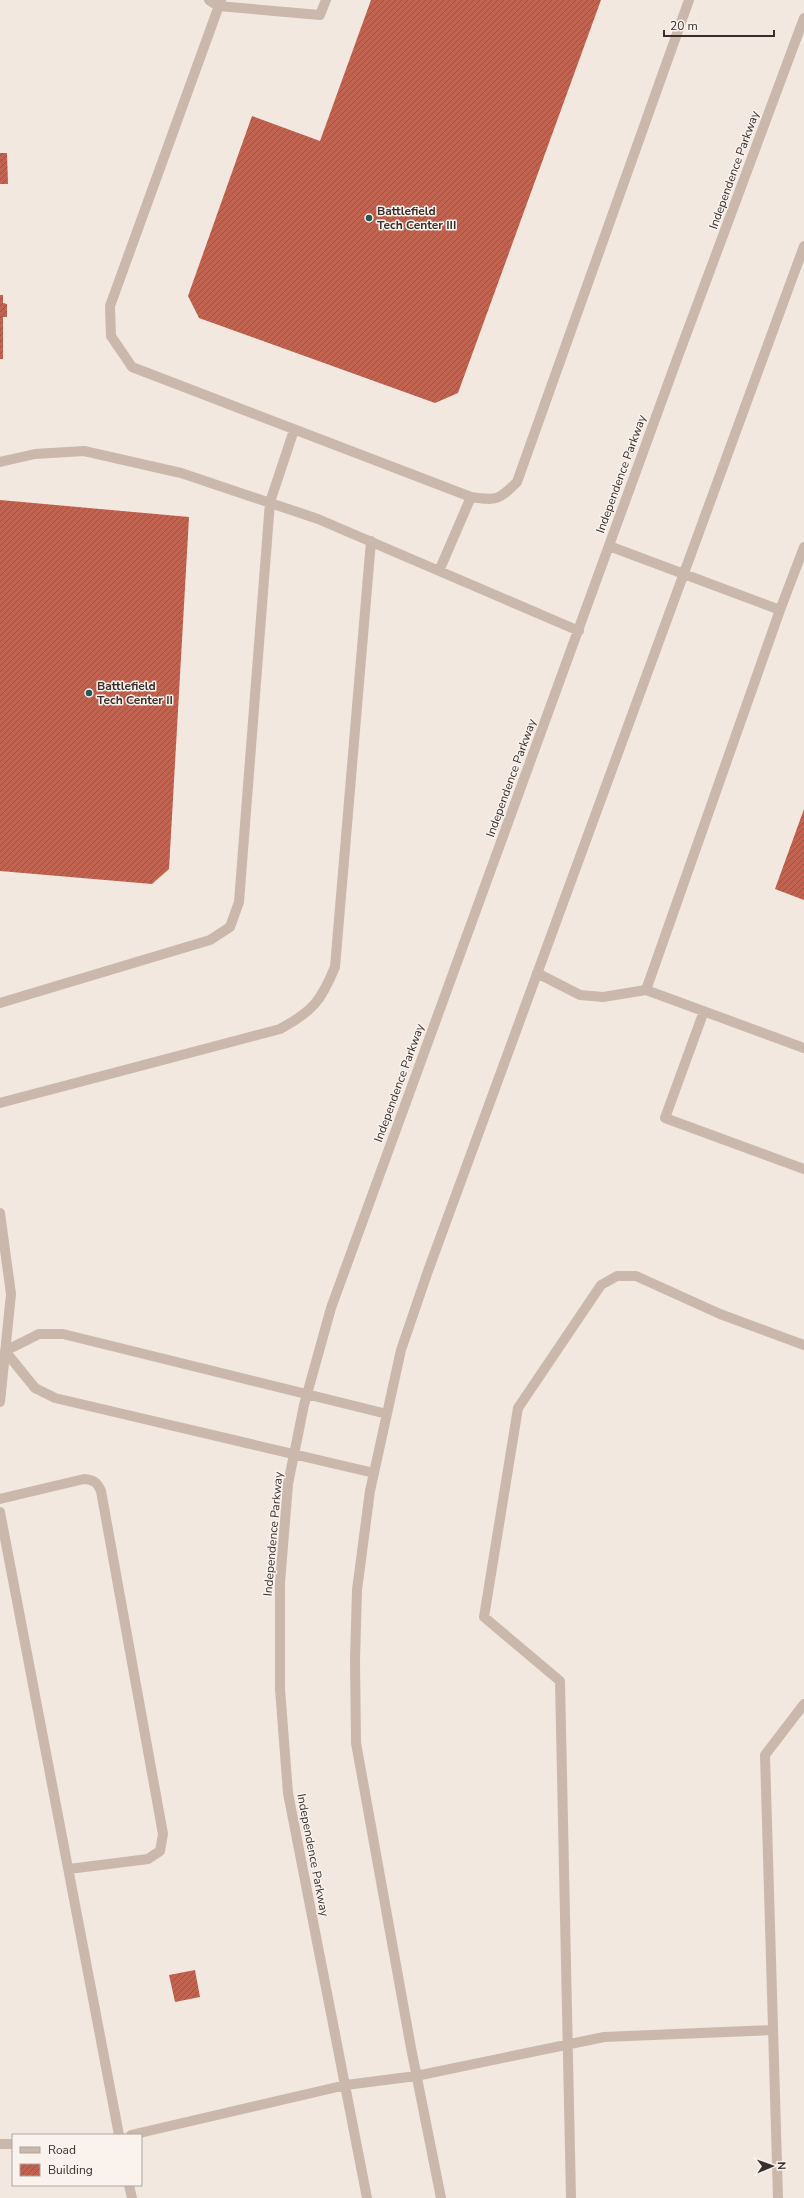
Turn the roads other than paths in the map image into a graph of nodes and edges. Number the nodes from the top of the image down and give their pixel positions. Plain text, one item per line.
1 (210, 0) edge
2 (326, 0) edge
3 (689, 0) edge
4 (220, 3) edge
5 (804, 18) edge
6 (804, 246) edge
7 (294, 430) junction
8 (0, 462) edge
9 (471, 497) junction
10 (270, 502) junction
11 (371, 541) junction
12 (609, 546) junction
13 (804, 547) edge
14 (801, 565) edge
15 (439, 571) junction
16 (685, 574) junction
17 (780, 610) junction
18 (579, 631) junction
19 (537, 973) junction
20 (646, 990) junction
21 (0, 1003) edge
22 (704, 1011) junction
23 (804, 1048) edge
24 (0, 1104) edge
25 (804, 1169) edge
26 (0, 1213) edge
27 (804, 1345) edge
28 (3, 1352) edge
29 (307, 1395) junction
30 (0, 1402) edge
31 (387, 1414) junction
32 (295, 1454) junction
33 (374, 1473) junction
34 (0, 1499) edge
35 (0, 1512) edge
36 (804, 1704) edge
37 (69, 1869) junction
38 (773, 2030) junction
39 (568, 2044) junction
40 (416, 2076) junction
41 (346, 2085) junction
42 (119, 2134) edge
43 (136, 2134) edge
44 (0, 2144) edge
45 (12, 2144) edge
46 (129, 2186) edge
47 (132, 2198) edge
48 (367, 2198) edge
49 (441, 2198) edge
50 (571, 2198) edge
51 (778, 2198) edge

1 - 4 street
2 - 4 street
3 - 9 street
4 - 7 street
5 - 12 street, Independence Parkway
6 - 16 street
7 - 9 street
7 - 10 street
8 - 10 street
9 - 15 street
10 - 11 street
10 - 21 street
11 - 15 street
11 - 24 street
12 - 16 street
12 - 18 street, Independence Parkway
13 - 14 street
14 - 17 street
15 - 18 street
16 - 17 street
16 - 19 street
17 - 20 street
18 - 29 street, Independence Parkway
19 - 20 street
19 - 31 street
20 - 22 street
22 - 23 street
22 - 25 street
26 - 28 street
27 - 39 street
28 - 29 street
28 - 30 street
28 - 32 street
29 - 31 street
29 - 32 street, Independence Parkway
31 - 33 street
32 - 33 street
32 - 41 street, Independence Parkway
33 - 40 street
34 - 37 street
35 - 37 street
36 - 38 street
37 - 42 street
38 - 39 street
38 - 51 street
39 - 40 street
39 - 50 street
40 - 41 street
40 - 49 street
41 - 43 street
41 - 48 street, Independence Parkway
44 - 45 street
46 - 47 street

